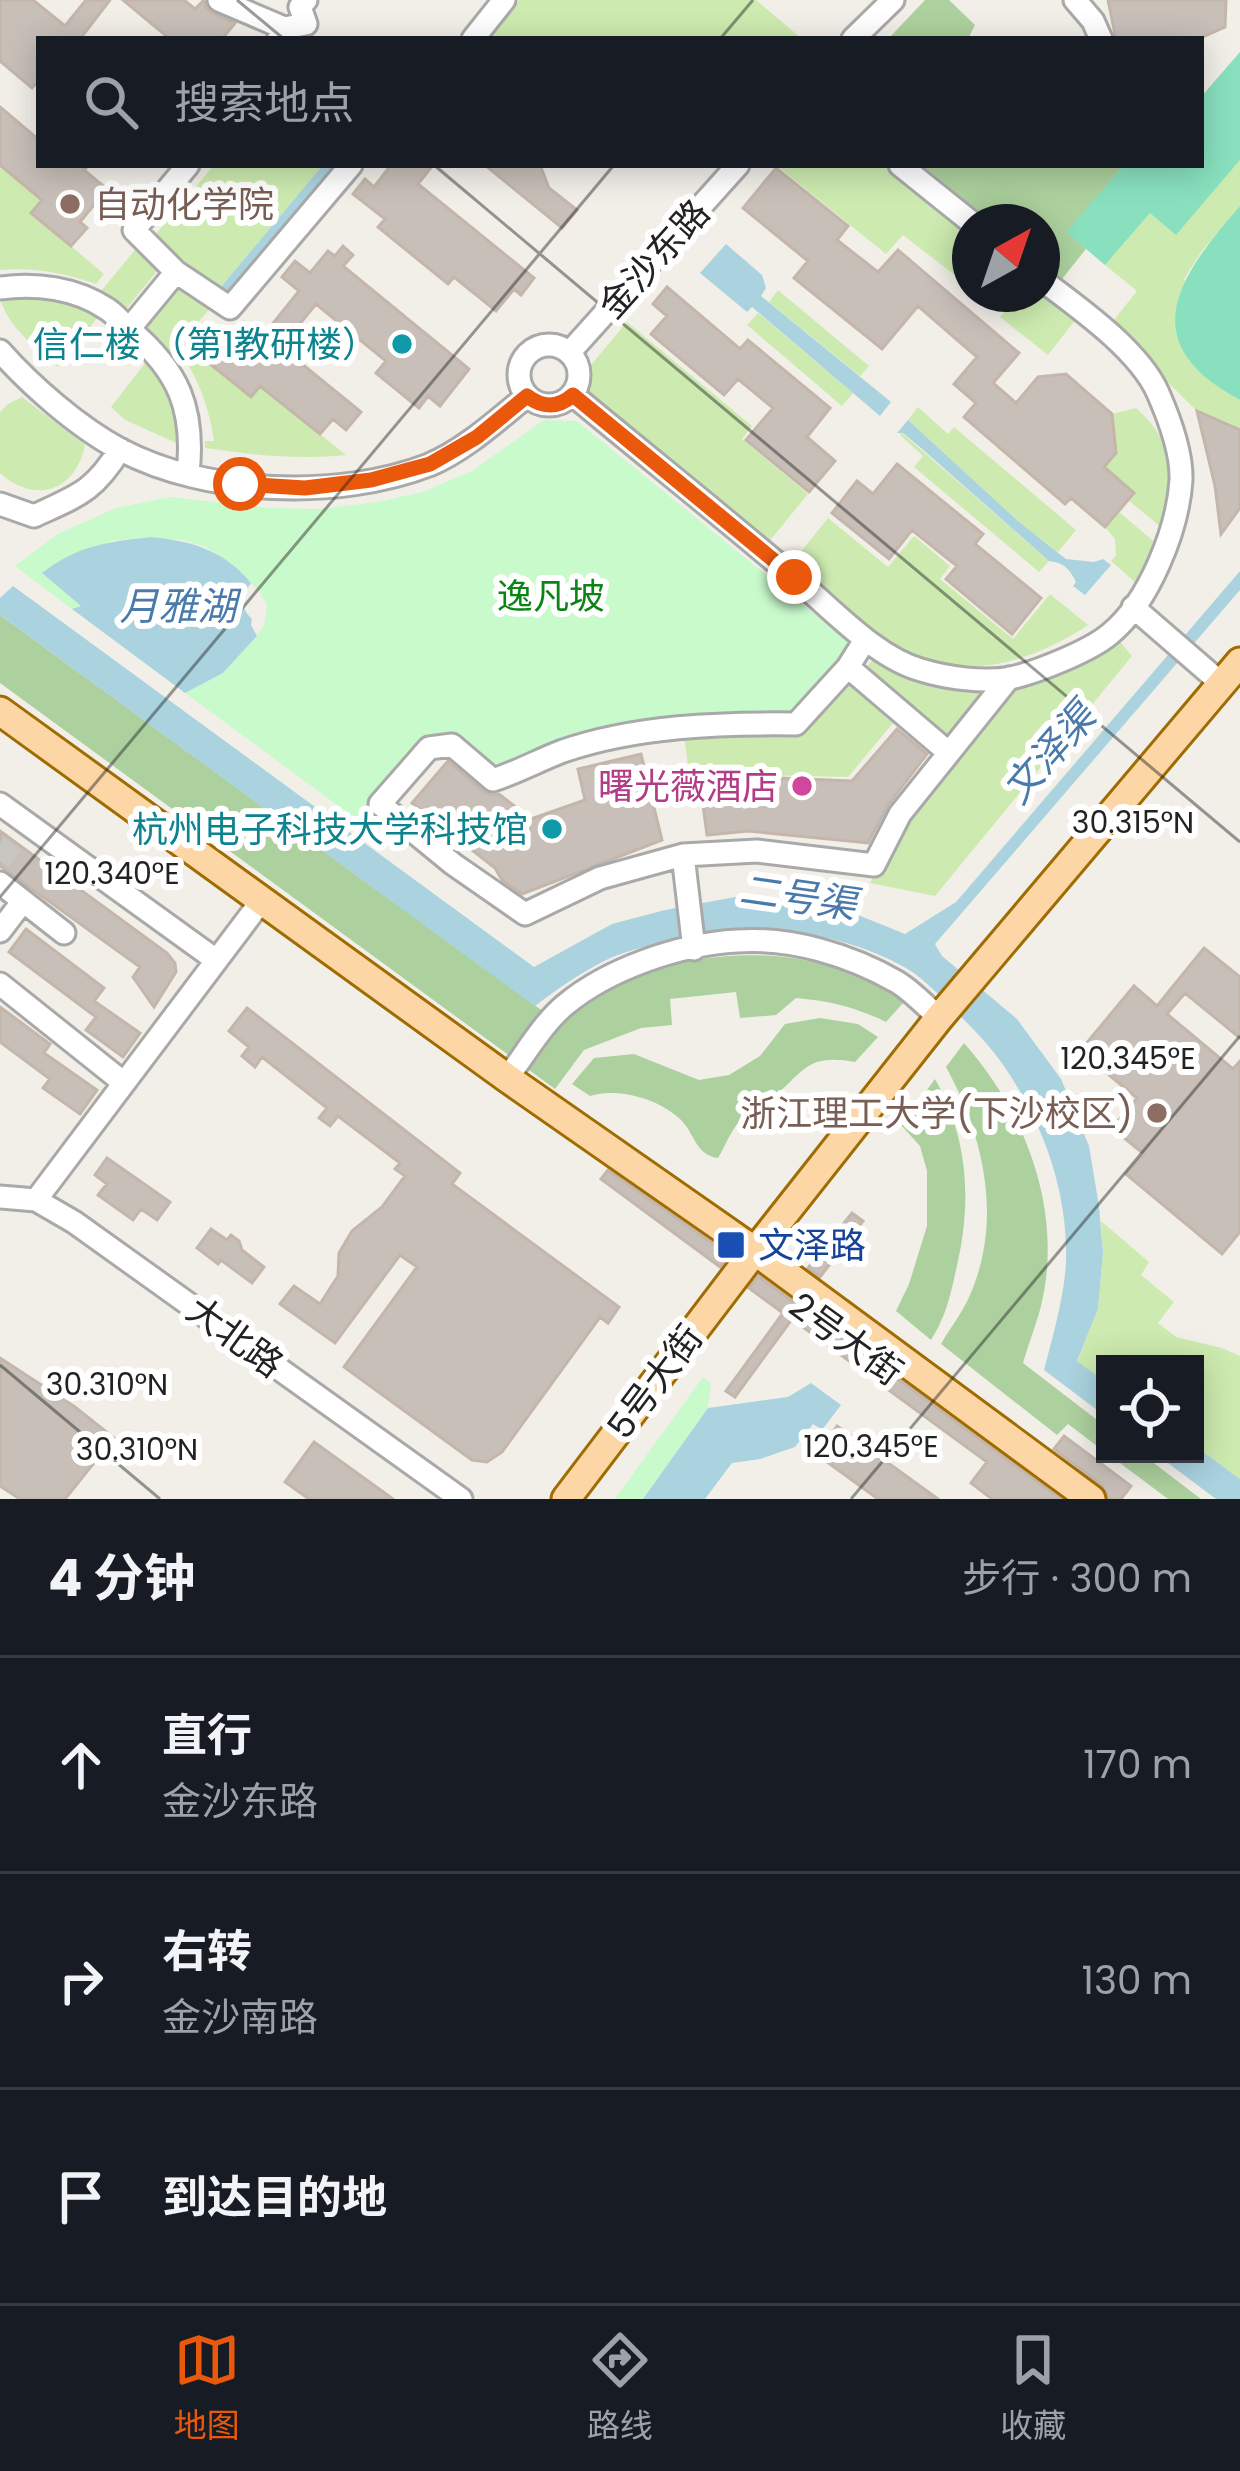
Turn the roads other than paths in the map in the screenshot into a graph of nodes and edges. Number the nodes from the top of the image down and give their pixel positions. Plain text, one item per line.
1 (219, 0) edge
2 (306, 0) edge
3 (504, 0) edge
4 (893, 0) edge
5 (1075, 0) edge
6 (289, 30) edge
7 (474, 36) edge
8 (856, 36) edge
9 (1100, 36) edge
10 (186, 168) edge
11 (348, 168) edge
12 (735, 168) edge
13 (904, 168) edge
14 (952, 207) edge
15 (176, 272) junction
16 (0, 288) edge
17 (1060, 294) edge
18 (129, 329) junction
19 (569, 353) junction
20 (2, 358) edge
21 (573, 395) junction
22 (527, 396) junction
23 (120, 449) junction
24 (188, 474) junction
25 (0, 504) edge
26 (1133, 607) junction
27 (865, 640) junction
28 (848, 667) junction
29 (1221, 671) edge
30 (1009, 678) junction
31 (0, 711) edge
32 (0, 729) edge
33 (949, 753) junction
34 (0, 804) edge
35 (683, 855) junction
36 (0, 883) edge
37 (23, 902) junction
38 (258, 906) junction
39 (0, 931) edge
40 (64, 933) dead end
41 (694, 946) junction
42 (216, 960) junction
43 (0, 984) edge
44 (942, 1016) junction
45 (507, 1078) junction
46 (124, 1082) junction
47 (0, 1197) edge
48 (36, 1200) junction
49 (749, 1258) junction
50 (461, 1499) edge
51 (566, 1499) edge
52 (1064, 1499) edge
53 (1091, 1499) edge

1 - 6 street
2 - 6 street
3 - 7 street
4 - 8 street
5 - 9 street
10 - 15 street
11 - 15 street
12 - 19 street, 金沙东路
13 - 14 street
15 - 18 street
16 - 18 street
17 - 26 street
18 - 24 street
19 - 21 street
19 - 22 street
20 - 23 street
21 - 22 street
21 - 27 street
22 - 24 street
23 - 24 street
23 - 25 street
26 - 29 street
26 - 30 street
27 - 28 street
27 - 30 street
28 - 33 street
28 - 35 street
29 - 44 main road
30 - 33 street
31 - 38 main road
32 - 38 main road
33 - 35 street
34 - 42 street
35 - 41 street
36 - 37 street
37 - 39 street
37 - 40 street
38 - 42 street
38 - 45 main road
38 - 49 main road
41 - 44 street
41 - 45 street
42 - 46 street
43 - 46 street
44 - 49 main road
45 - 49 main road
46 - 48 street
47 - 48 street, 大北路
48 - 50 street, 大北路
49 - 51 main road, 5号大街
49 - 52 main road, 2号大街
49 - 53 main road

